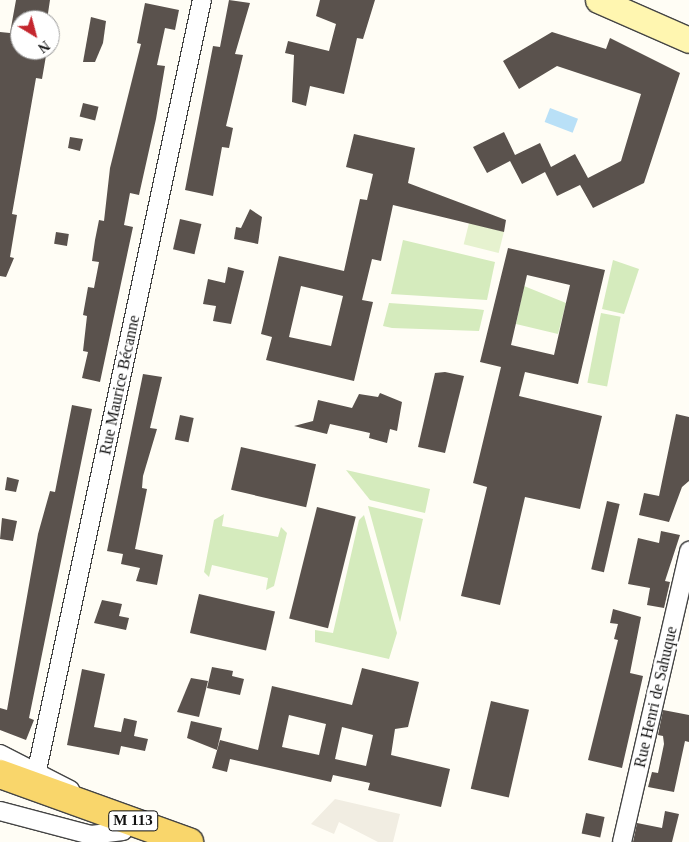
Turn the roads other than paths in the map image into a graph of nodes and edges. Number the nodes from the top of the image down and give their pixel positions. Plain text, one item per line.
1 (202, 0) edge
2 (598, 0) edge
3 (689, 40) edge
4 (689, 551) edge
5 (0, 754) edge
6 (37, 770) junction
7 (0, 774) edge
8 (0, 793) edge
9 (80, 802) junction
10 (0, 811) edge
11 (123, 830) junction
12 (161, 842) edge
13 (190, 842) edge
14 (622, 842) edge

1 - 6 street, Rue Maurice Bécanne
2 - 3 street
4 - 14 street, Rue Henri de Sahuque
5 - 6 street
6 - 9 street
7 - 9 main road, M 113
8 - 11 main road, M 113
9 - 13 main road, M 113
10 - 11 street
11 - 12 main road, M 113

